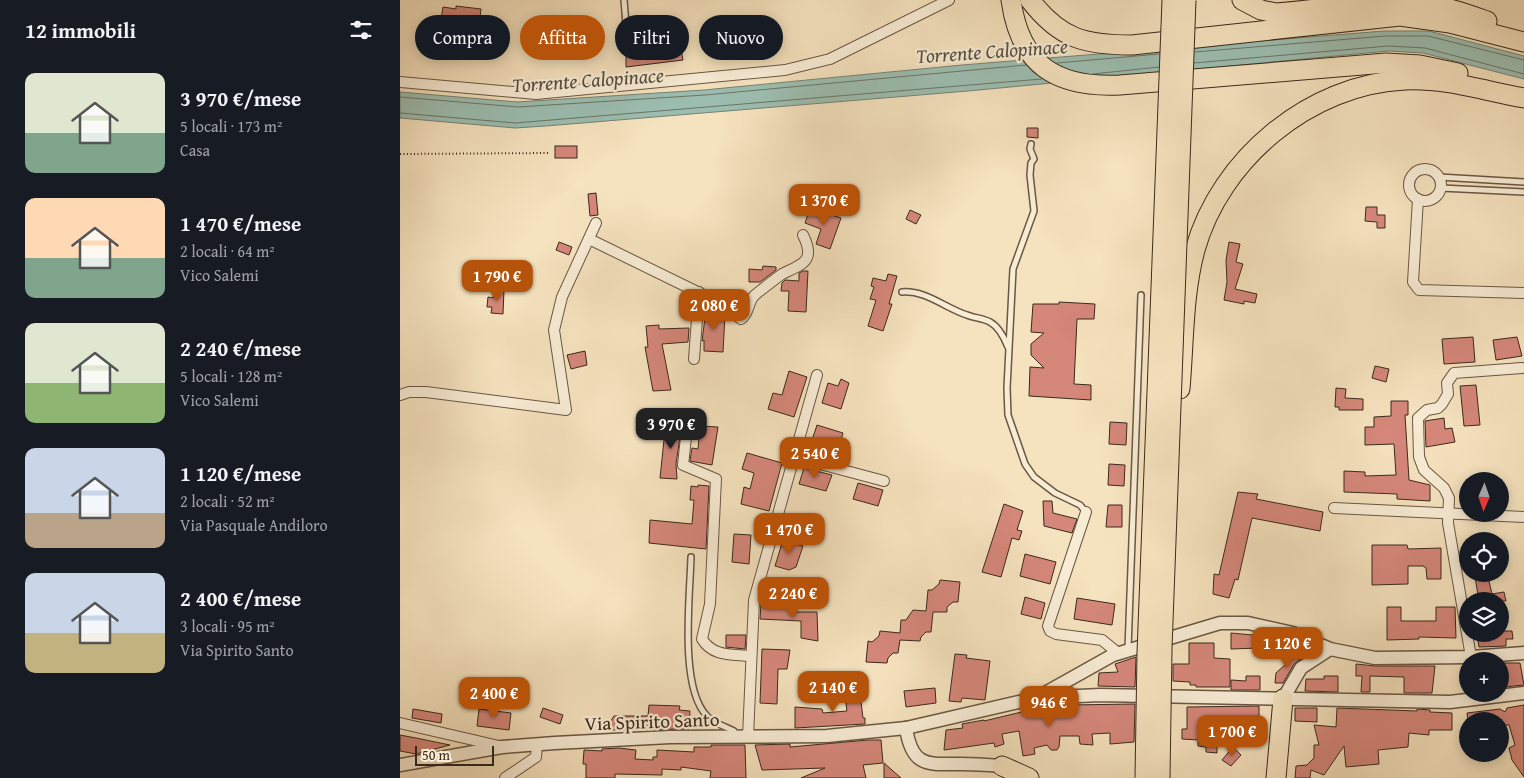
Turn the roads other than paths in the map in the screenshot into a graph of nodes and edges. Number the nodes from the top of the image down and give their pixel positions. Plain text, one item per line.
1 (624, 0) edge
2 (949, 0) edge
3 (1011, 0) edge
4 (1160, 0) edge
5 (1172, 0) edge
6 (1186, 0) edge
7 (1242, 0) edge
8 (1035, 6) edge
9 (625, 15) edge
10 (1524, 32) edge
11 (1524, 42) edge
12 (1168, 76) junction
13 (400, 82) edge
14 (1524, 91) edge
15 (1524, 98) edge
16 (1031, 144) dead end
17 (1524, 182) edge
18 (1440, 183) junction
19 (1524, 192) edge
20 (1418, 199) junction
21 (596, 223) dead end
22 (803, 235) dead end
23 (588, 239) junction
24 (699, 292) junction
25 (902, 292) dead end
26 (1524, 294) edge
27 (1141, 295) dead end
28 (1009, 350) junction
29 (694, 359) dead end
30 (1522, 368) dead end
31 (817, 375) dead end
32 (400, 395) edge
33 (687, 428) dead end
34 (1169, 434) junction
35 (794, 457) junction
36 (884, 481) dead end
37 (1334, 508) dead end
38 (1086, 512) joint
39 (1448, 513) junction
40 (1524, 517) edge
41 (691, 557) dead end
42 (1330, 649) junction
43 (1123, 652) junction
44 (1470, 652) edge
45 (1524, 653) edge
46 (1509, 654) edge
47 (750, 656) junction
48 (1459, 657) edge
49 (1524, 693) edge
50 (1036, 698) junction
51 (1283, 699) junction
52 (400, 723) edge
53 (906, 728) junction
54 (734, 737) junction
55 (748, 737) junction
56 (537, 744) junction
57 (502, 747) junction
58 (400, 764) edge
59 (1002, 766) joint
60 (504, 778) edge
61 (1029, 778) edge
62 (1145, 778) edge
63 (1160, 778) edge
64 (1276, 778) edge

1 - 9 lane
2 - 13 street
3 - 14 highway
4 - 12 highway
5 - 12 highway, bridge
6 - 34 highway, bridge
7 - 10 highway
8 - 11 highway
12 - 62 highway, bridge
15 - 34 highway, bridge
16 - 28 lane
17 - 18 lane
18 - 19 lane
18 - 20 street
18 - 20 street
20 - 26 street
21 - 23 street
22 - 24 street
23 - 24 street
23 - 32 street
24 - 29 street
25 - 28 lane
27 - 43 lane
28 - 38 lane
30 - 39 street
31 - 35 street
33 - 47 street
34 - 63 highway, bridge
35 - 36 street
35 - 47 street
37 - 39 street
38 - 43 street
39 - 40 street
39 - 44 street
41 - 54 lane
42 - 43 street
42 - 48 street
42 - 51 street
43 - 50 street
45 - 46 street
47 - 55 street
49 - 51 street
50 - 51 street
50 - 53 street, Via Spirito Santo
51 - 64 highway
52 - 57 street
53 - 55 street, Via Spirito Santo
53 - 59 street
54 - 55 street, Via Spirito Santo
54 - 56 street, Via Spirito Santo
56 - 57 street, Via Spirito Santo
56 - 60 street
57 - 58 street, Via Spirito Santo
59 - 61 highway

